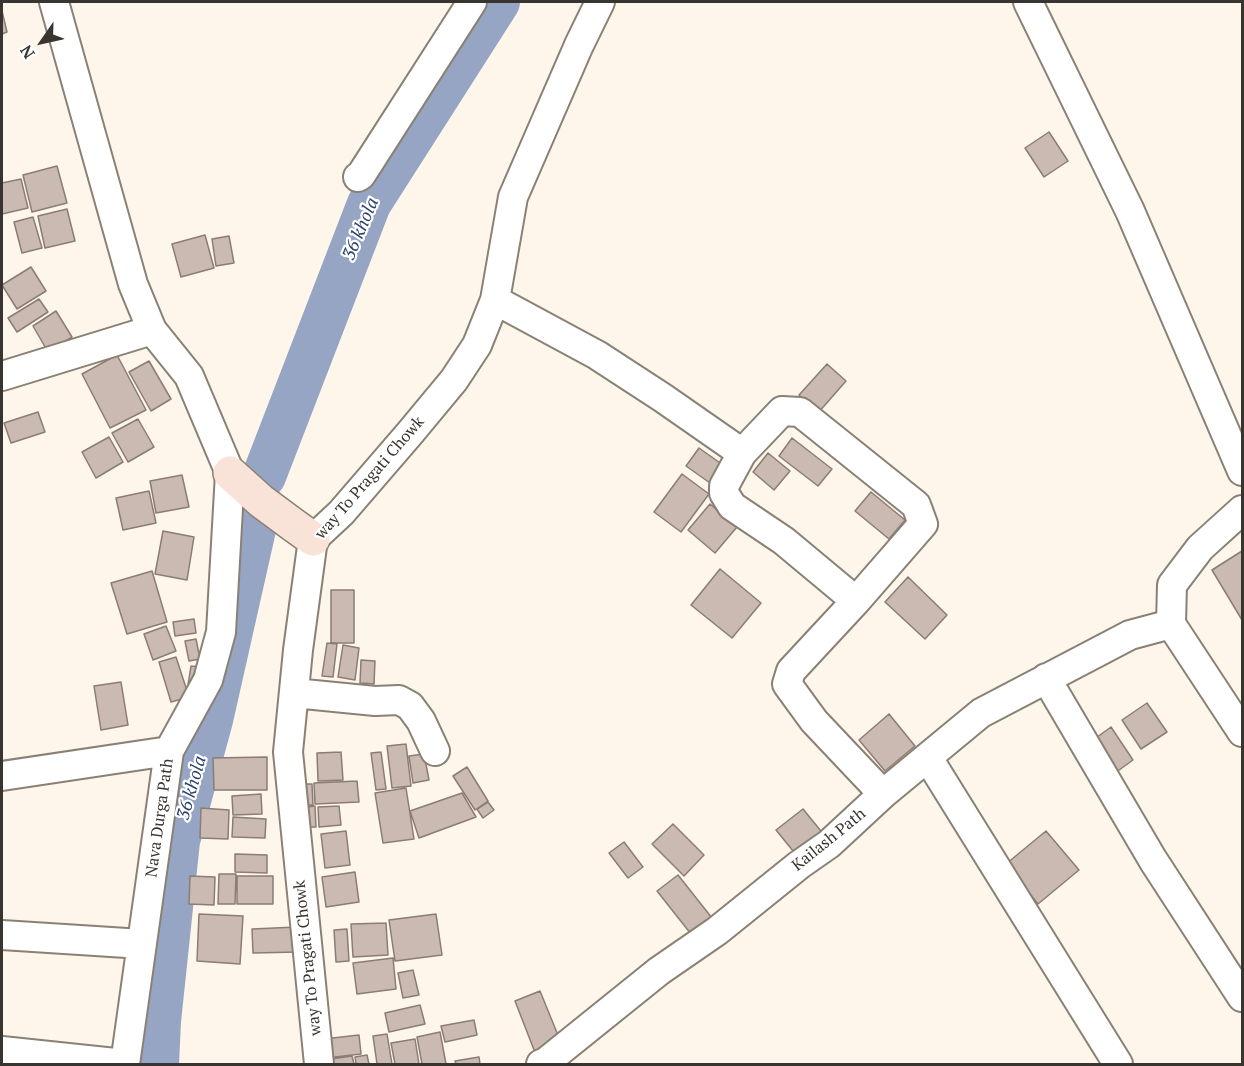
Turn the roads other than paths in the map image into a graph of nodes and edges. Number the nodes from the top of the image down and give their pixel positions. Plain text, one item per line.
1 (54, 2) edge
2 (472, 2) edge
3 (600, 2) edge
4 (1028, 2) edge
5 (358, 177) dead end
6 (495, 300) junction
7 (152, 330) junction
8 (2, 376) edge
9 (742, 453) junction
10 (1242, 471) edge
11 (230, 473) junction
12 (1242, 510) edge
13 (313, 538) junction
14 (856, 601) junction
15 (1171, 624) junction
16 (1046, 678) junction
17 (294, 693) junction
18 (1242, 732) edge
19 (169, 751) junction
20 (435, 751) dead end
21 (928, 758) junction
22 (2, 776) edge
23 (883, 794) junction
24 (2, 935) edge
25 (142, 944) junction
26 (1242, 997) edge
27 (2, 1051) edge
28 (576, 1054) edge
29 (125, 1064) edge
30 (319, 1065) edge
31 (541, 1065) edge
32 (1118, 1065) edge

1 - 7 street
2 - 5 street
3 - 6 street, way To Pragati Chowk
4 - 10 street
6 - 9 street
6 - 13 street, way To Pragati Chowk
7 - 8 street
7 - 11 street
9 - 14 street
9 - 14 street
11 - 13 street
11 - 19 street, Nava Durga Path
12 - 15 street
13 - 17 street, way To Pragati Chowk
14 - 23 street
15 - 16 street, Kailash Path
15 - 18 street
16 - 21 street, Kailash Path
16 - 26 street
17 - 20 street
17 - 30 street, way To Pragati Chowk
19 - 22 street
19 - 25 street, Nava Durga Path
21 - 23 street, Kailash Path
21 - 32 street
23 - 28 street, Kailash Path
24 - 25 street
25 - 29 street, Nava Durga Path
27 - 29 street
28 - 31 street, Kailash Path

